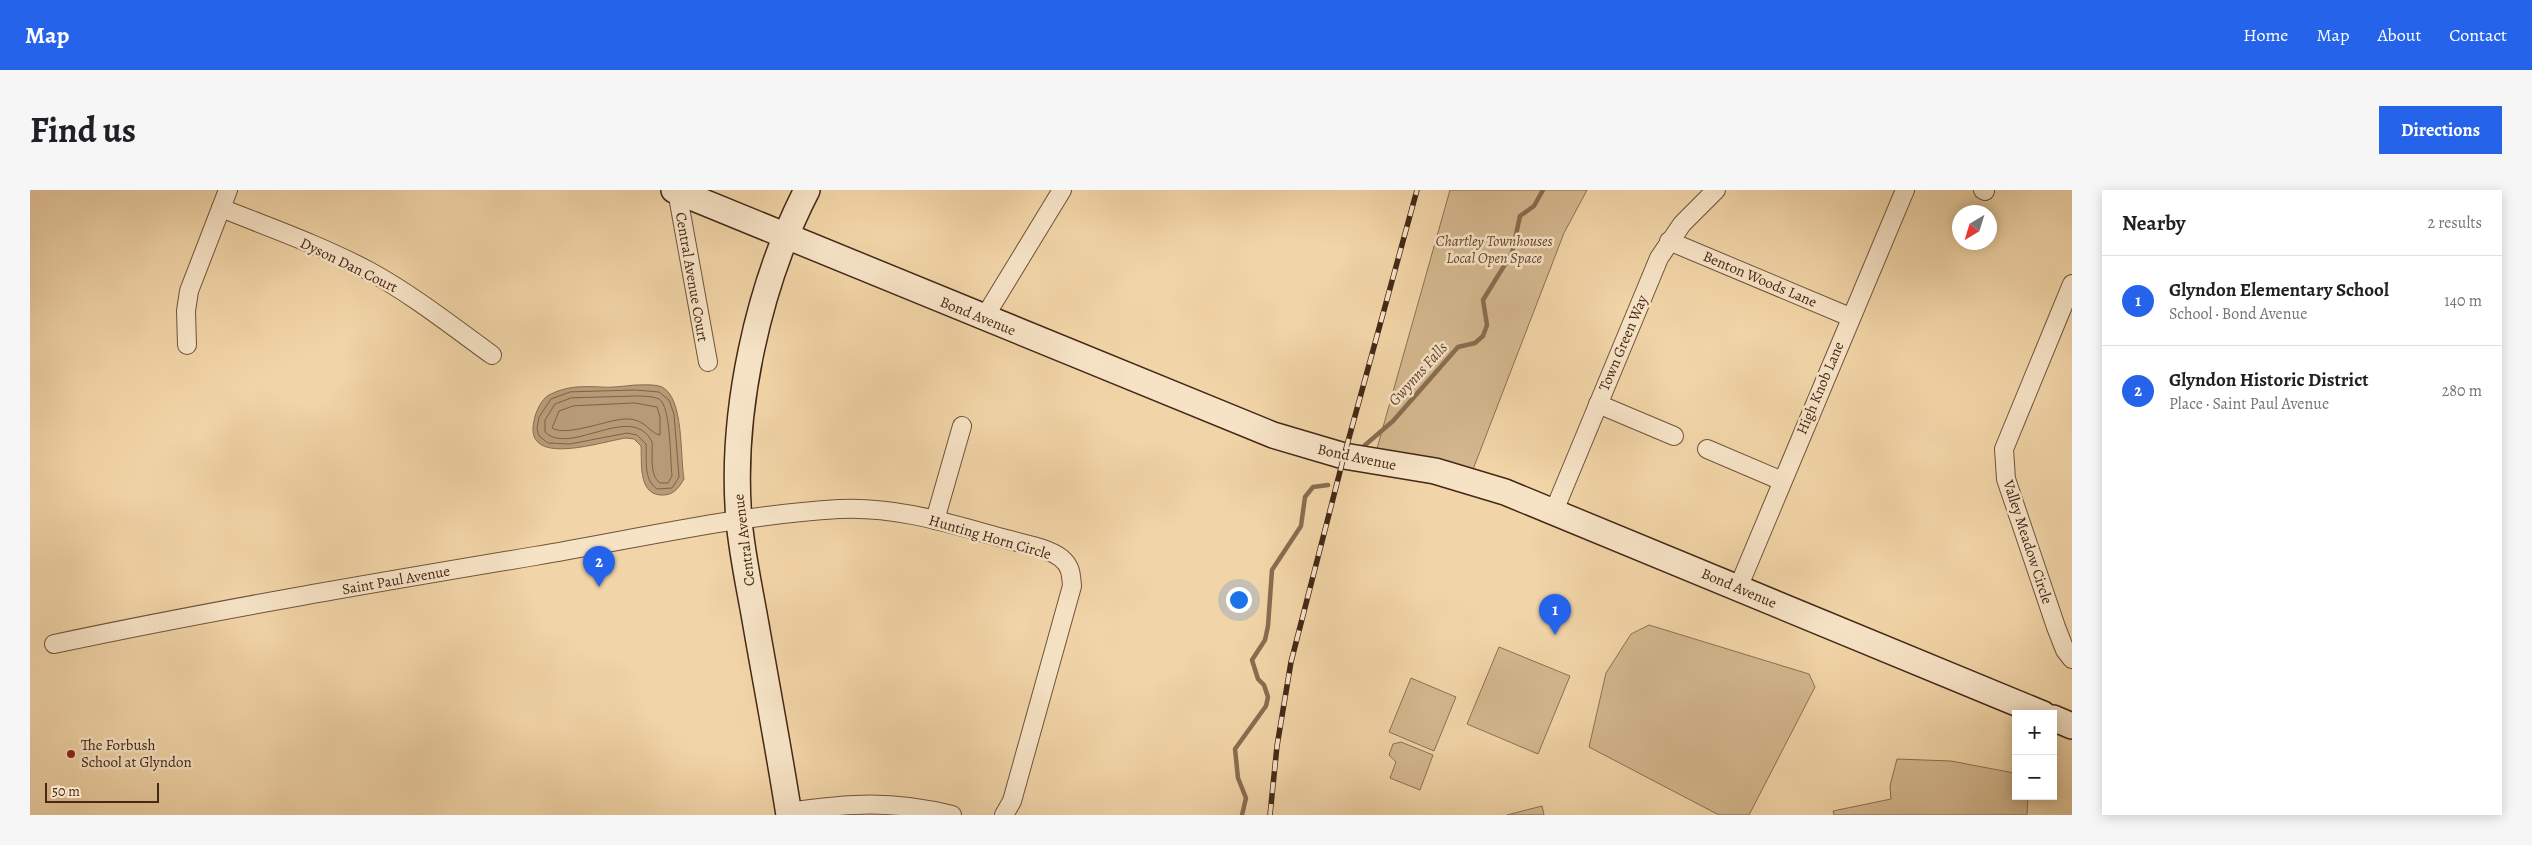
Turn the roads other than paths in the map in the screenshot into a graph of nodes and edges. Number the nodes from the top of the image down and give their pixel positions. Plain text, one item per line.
1 (228, 190) edge
2 (807, 190) edge
3 (1062, 190) edge
4 (1716, 190) edge
5 (1905, 190) edge
6 (676, 191) edge
7 (221, 208) junction
8 (785, 237) junction
9 (1669, 241) junction
10 (2072, 284) edge
11 (1850, 317) junction
12 (984, 318) junction
13 (187, 345) dead end
14 (492, 356) dead end
15 (708, 362) dead end
16 (1598, 404) junction
17 (962, 426) dead end
18 (1674, 436) dead end
19 (1707, 449) dead end
20 (1782, 481) junction
21 (1554, 511) junction
22 (935, 520) junction
23 (739, 521) junction
24 (1738, 588) junction
25 (54, 644) dead end
26 (2072, 658) edge
27 (2033, 710) edge
28 (2057, 720) edge
29 (2072, 726) edge
30 (789, 814) edge
31 (952, 815) edge
32 (1004, 815) edge

1 - 7 street
2 - 8 street, Central Avenue
3 - 12 street
4 - 9 street, Town Green Way
5 - 11 street, High Knob Lane
6 - 8 street, Bond Avenue
6 - 15 street, Central Avenue Court
7 - 13 street
7 - 14 street, Dyson Dan Court
8 - 12 street, Bond Avenue
8 - 23 street, Central Avenue
9 - 11 street, Benton Woods Lane
9 - 16 street, Town Green Way
10 - 26 street, Valley Meadow Circle
11 - 20 street, High Knob Lane
12 - 21 street, Bond Avenue
16 - 18 street
16 - 21 street, Town Green Way
17 - 22 street
19 - 20 street
20 - 24 street, High Knob Lane
21 - 24 street, Bond Avenue
22 - 23 street, Hunting Horn Circle
22 - 32 street, Hunting Horn Circle
23 - 25 street, Saint Paul Avenue
23 - 30 street, Central Avenue
24 - 27 street, Bond Avenue
28 - 29 street
30 - 31 street

